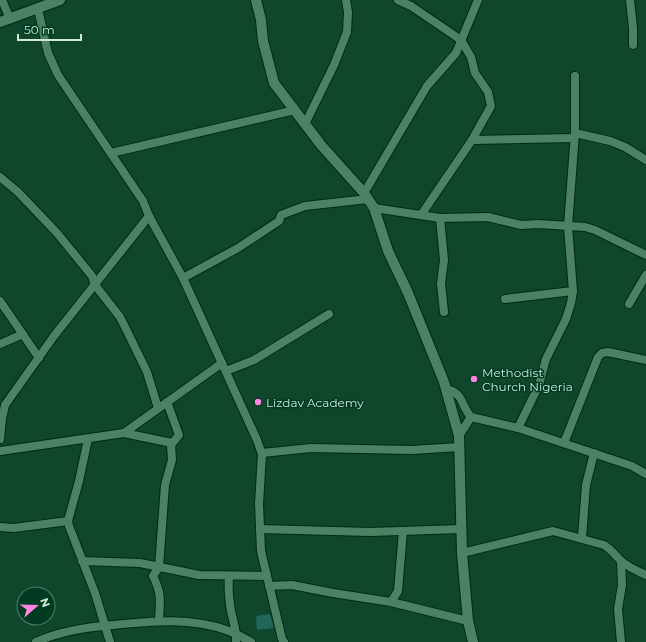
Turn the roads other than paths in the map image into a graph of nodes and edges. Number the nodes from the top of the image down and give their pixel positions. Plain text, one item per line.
1 (2, 0) edge
2 (60, 0) edge
3 (256, 0) edge
4 (346, 0) edge
5 (398, 0) edge
6 (478, 0) edge
7 (630, 0) edge
8 (38, 9) junction
9 (5, 21) edge
10 (461, 40) junction
11 (633, 44) dead end
12 (575, 76) dead end
13 (295, 110) junction
14 (305, 124) junction
15 (575, 136) junction
16 (472, 140) junction
17 (111, 153) junction
18 (646, 160) edge
19 (0, 177) edge
20 (369, 200) junction
21 (421, 215) junction
22 (149, 216) junction
23 (440, 218) junction
24 (568, 226) junction
25 (646, 255) edge
26 (646, 275) edge
27 (183, 278) junction
28 (94, 285) junction
29 (573, 291) junction
30 (505, 299) dead end
31 (0, 301) edge
32 (629, 304) dead end
33 (444, 312) dead end
34 (330, 314) dead end
35 (23, 334) junction
36 (0, 344) edge
37 (39, 358) junction
38 (646, 360) edge
39 (222, 363) junction
40 (226, 371) junction
41 (446, 389) junction
42 (167, 402) junction
43 (158, 408) junction
44 (471, 417) junction
45 (518, 428) junction
46 (124, 433) junction
47 (459, 436) junction
48 (0, 439) edge
49 (88, 439) junction
50 (172, 442) junction
51 (564, 443) junction
52 (459, 447) junction
53 (0, 451) edge
54 (262, 453) junction
55 (594, 453) junction
56 (646, 474) edge
57 (68, 521) junction
58 (0, 527) edge
59 (461, 528) junction
60 (260, 529) junction
61 (403, 531) junction
62 (582, 538) junction
63 (462, 552) junction
64 (82, 561) junction
65 (621, 562) junction
66 (159, 567) junction
67 (646, 574) edge
68 (229, 576) junction
69 (267, 576) junction
70 (270, 586) junction
71 (391, 602) junction
72 (159, 620) junction
73 (468, 621) junction
74 (106, 626) junction
75 (236, 638) edge
76 (36, 642) edge
77 (110, 642) edge
78 (251, 642) edge
79 (284, 642) edge
80 (473, 642) edge
81 (621, 642) edge

1 - 9 street
2 - 8 street
3 - 13 street
4 - 14 street
5 - 10 street
6 - 10 street
7 - 11 street
8 - 9 street
8 - 17 street
10 - 16 street
10 - 20 street
12 - 15 street
13 - 14 street
13 - 17 street
14 - 20 street
15 - 16 street
15 - 18 street
15 - 24 street
16 - 21 street
17 - 22 street
19 - 28 street
20 - 21 street
20 - 27 street
20 - 41 street
21 - 23 street
22 - 27 street
22 - 28 street
23 - 24 street
23 - 33 street
24 - 25 street
24 - 29 street
26 - 32 street
27 - 39 street
28 - 37 street
28 - 43 street
29 - 30 street
29 - 45 street
31 - 35 street
34 - 40 street
35 - 36 street
35 - 37 street
37 - 48 street
38 - 51 street
39 - 40 street
39 - 42 street
40 - 54 street
41 - 44 street
41 - 47 street
42 - 43 street
42 - 50 street
43 - 46 street
44 - 45 street
44 - 47 street
45 - 51 street
46 - 49 street
46 - 50 street
47 - 52 street
49 - 53 street
49 - 57 street
50 - 66 street
51 - 55 street
52 - 54 street
52 - 59 street
54 - 60 street
55 - 56 street
55 - 62 street
57 - 58 street
57 - 64 street
59 - 61 street
59 - 63 street
60 - 61 street
60 - 69 street
61 - 71 street
62 - 63 street
62 - 65 street
63 - 73 street
64 - 66 street
64 - 74 street
65 - 67 street
65 - 81 street
66 - 68 street
66 - 72 street
68 - 69 street
68 - 75 street
69 - 70 street
70 - 71 street
70 - 79 street
71 - 73 street
72 - 74 street
72 - 75 street
73 - 80 street
74 - 76 street
74 - 77 street
75 - 78 street

